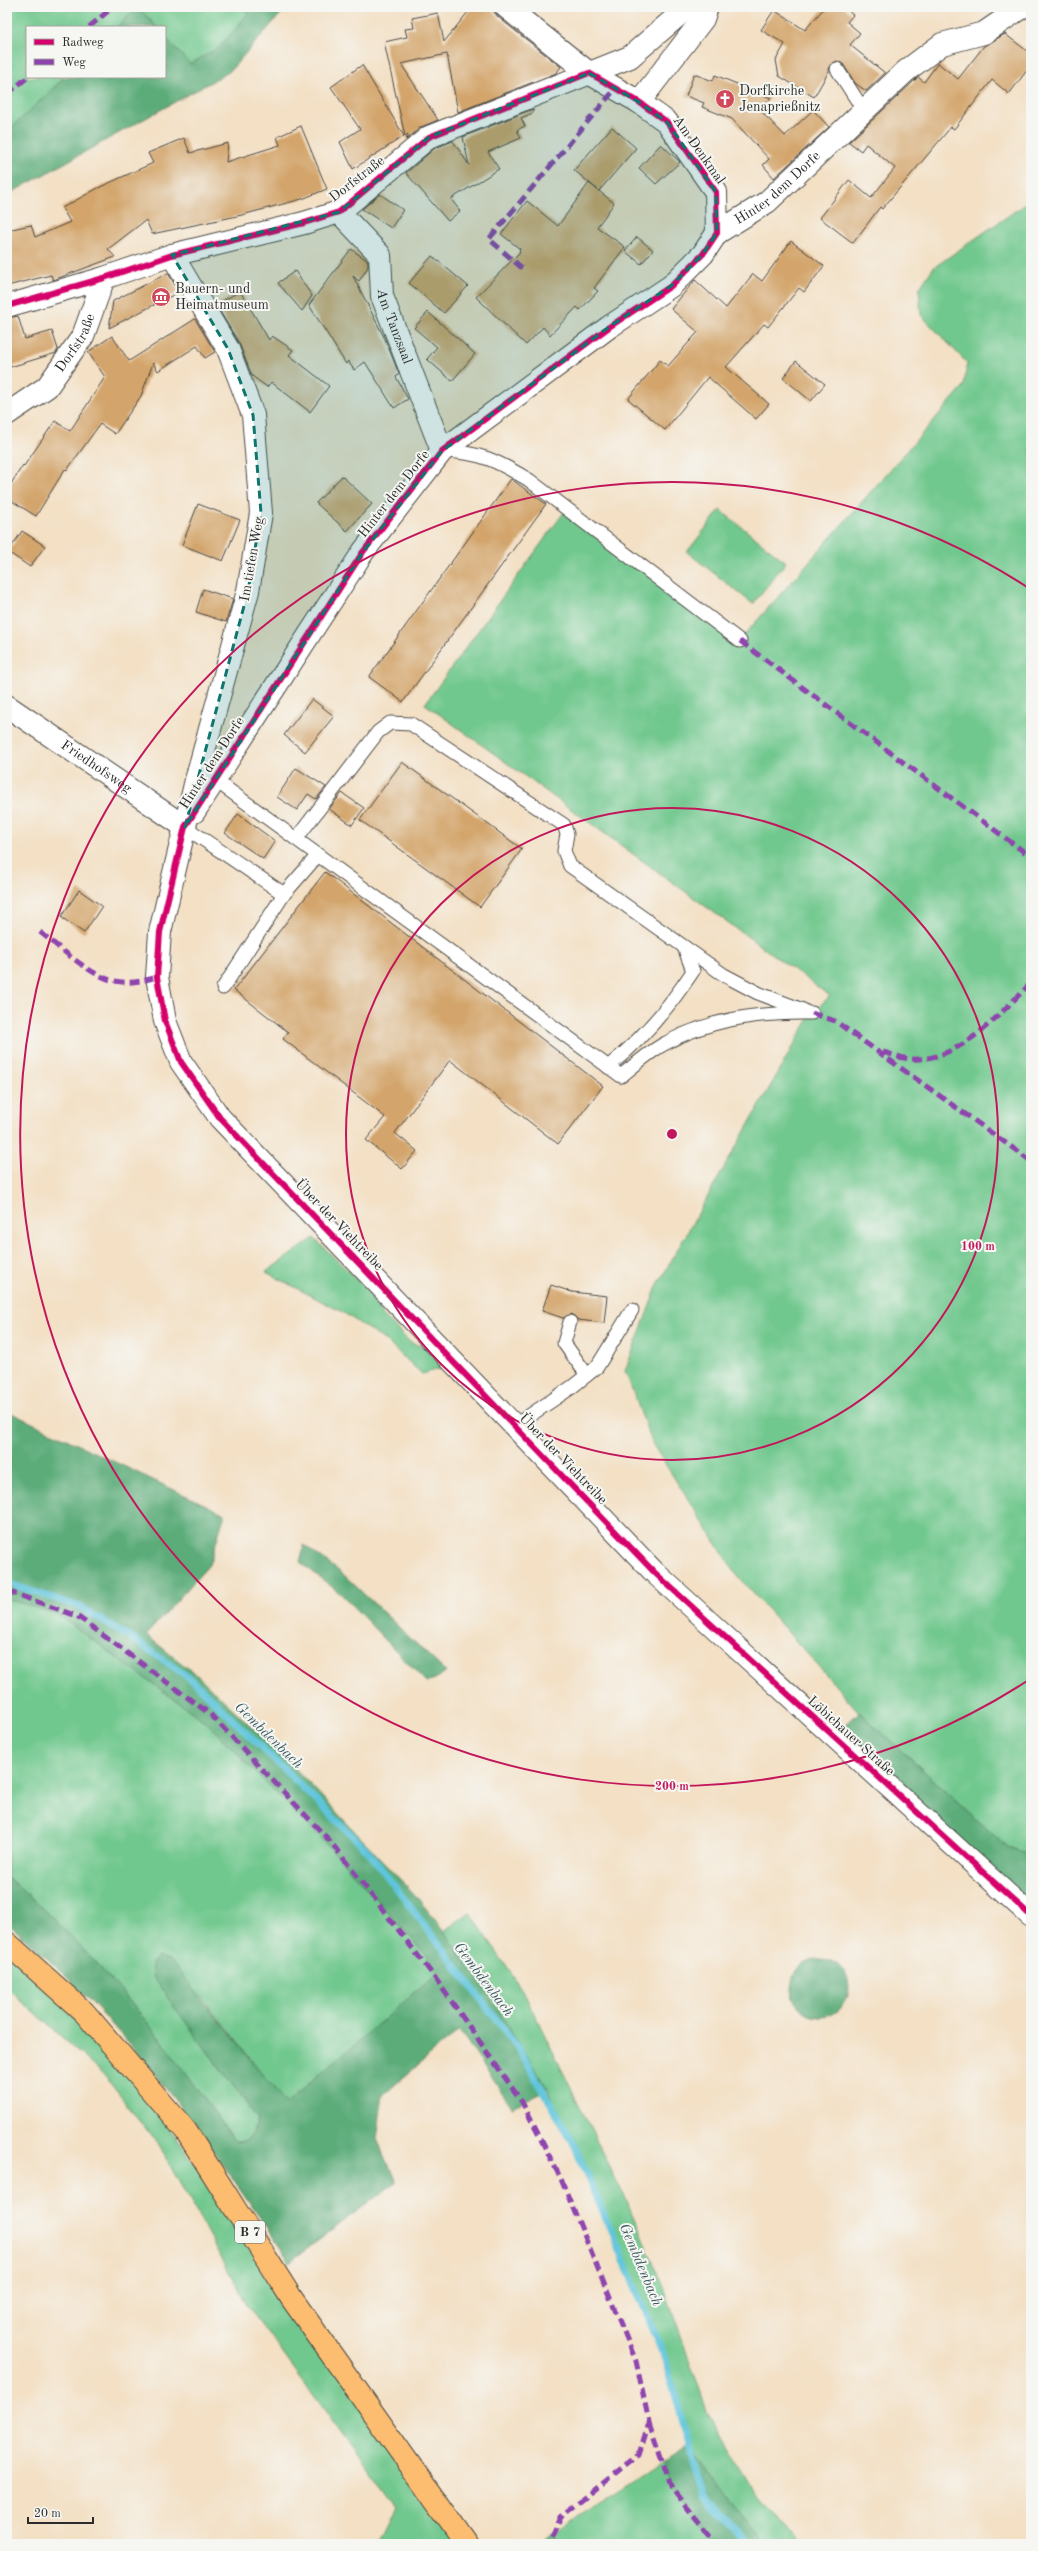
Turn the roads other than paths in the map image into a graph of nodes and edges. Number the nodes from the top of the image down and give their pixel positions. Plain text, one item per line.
1 (506, 7) edge
2 (688, 7) edge
3 (707, 7) edge
4 (1022, 7) edge
5 (837, 69) dead end
6 (589, 73) junction
7 (639, 102) junction
8 (864, 111) junction
9 (339, 212) junction
10 (717, 233) junction
11 (172, 255) junction
12 (104, 278) junction
13 (7, 306) edge
14 (7, 414) edge
15 (442, 451) junction
16 (740, 641) dead end
17 (7, 706) edge
18 (215, 780) junction
19 (185, 827) junction
20 (296, 839) junction
21 (318, 855) junction
22 (284, 894) junction
23 (684, 947) junction
24 (222, 988) dead end
25 (608, 1067) junction
26 (632, 1310) dead end
27 (570, 1322) dead end
28 (587, 1375) junction
29 (514, 1426) junction
30 (655, 1572) joint
31 (1031, 1916) edge
32 (7, 1943) edge
33 (466, 2544) edge

1 - 6 street, Am Denkmal
2 - 6 street, Dorfstraße
3 - 7 street
4 - 8 street, Hinter dem Dorfe
5 - 8 lane
6 - 7 street, Am Denkmal
6 - 9 street, Dorfstraße
7 - 10 street, Am Denkmal
8 - 10 street, Hinter dem Dorfe
9 - 11 street, Dorfstraße
9 - 15 street, Am Tanzsaal
10 - 15 street, Hinter dem Dorfe
11 - 12 street, Dorfstraße
11 - 19 street, Im tiefen Weg
12 - 13 street
12 - 14 street, Dorfstraße
15 - 16 lane
15 - 18 street, Hinter dem Dorfe
17 - 19 street, Friedhofsweg
18 - 19 street, Hinter dem Dorfe
18 - 20 lane
19 - 22 lane
19 - 29 street, Über der Viehtreibe
20 - 21 lane
20 - 23 lane
21 - 22 lane
21 - 25 lane
22 - 24 lane
23 - 25 lane
23 - 25 lane
26 - 28 lane, Über der Viehtreibe
27 - 28 lane
28 - 29 lane, Über der Viehtreibe
29 - 30 street, Über der Viehtreibe
30 - 31 street, Löbichauer Straße
32 - 33 main road, B 7

